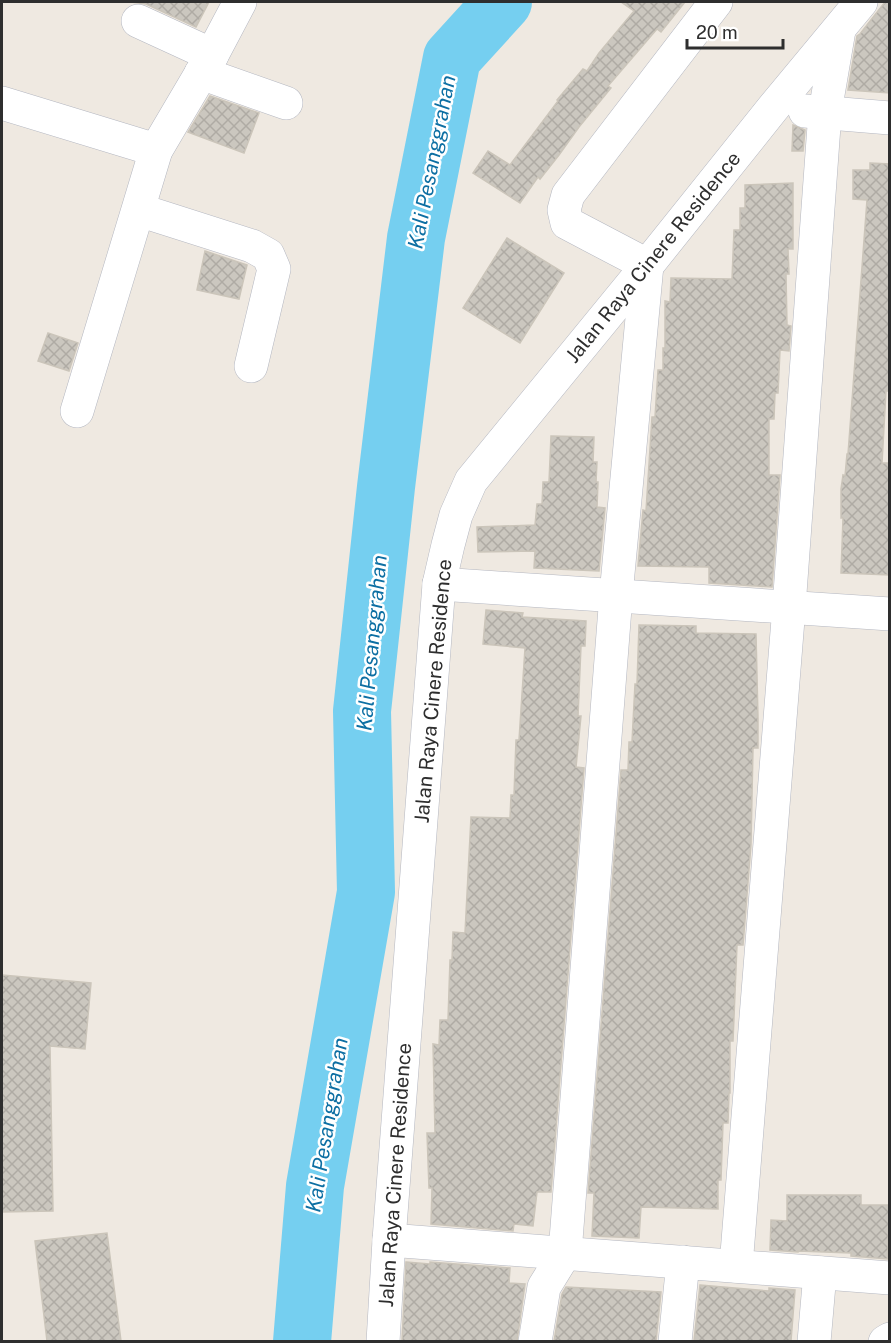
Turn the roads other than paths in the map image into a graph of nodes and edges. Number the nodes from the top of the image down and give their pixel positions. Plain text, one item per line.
1 (240, 2) edge
2 (716, 2) edge
3 (861, 2) edge
4 (138, 21) dead end
5 (840, 28) junction
6 (207, 64) junction
7 (2, 103) edge
8 (286, 103) dead end
9 (773, 108) junction
10 (825, 112) junction
11 (890, 118) edge
12 (156, 150) junction
13 (139, 210) junction
14 (647, 265) junction
15 (251, 366) dead end
16 (76, 411) dead end
17 (439, 584) junction
18 (616, 595) junction
19 (789, 607) junction
20 (890, 614) edge
21 (389, 1240) junction
22 (565, 1253) junction
23 (683, 1262) junction
24 (736, 1266) junction
25 (820, 1273) junction
26 (890, 1278) edge
27 (890, 1339) edge
28 (383, 1341) edge
29 (536, 1341) edge
30 (675, 1341) edge
31 (814, 1341) edge
32 (885, 1341) edge

1 - 6 street
2 - 14 street
3 - 5 street, Jalan Raya Cinere Residence
4 - 6 street
5 - 9 street, Jalan Raya Cinere Residence
5 - 10 street
6 - 8 street
6 - 12 street
7 - 12 street
9 - 10 street
9 - 14 street, Jalan Raya Cinere Residence
10 - 11 street
10 - 19 street
12 - 13 street
13 - 15 street
13 - 16 street
14 - 17 street, Jalan Raya Cinere Residence
14 - 18 street
17 - 18 street
17 - 21 street, Jalan Raya Cinere Residence
18 - 19 street
18 - 22 street
19 - 20 street
19 - 24 street
21 - 22 street
21 - 28 street, Jalan Raya Cinere Residence
22 - 23 street
22 - 29 street
23 - 24 street
23 - 30 street
24 - 25 street
25 - 26 street
25 - 31 street
27 - 32 street

